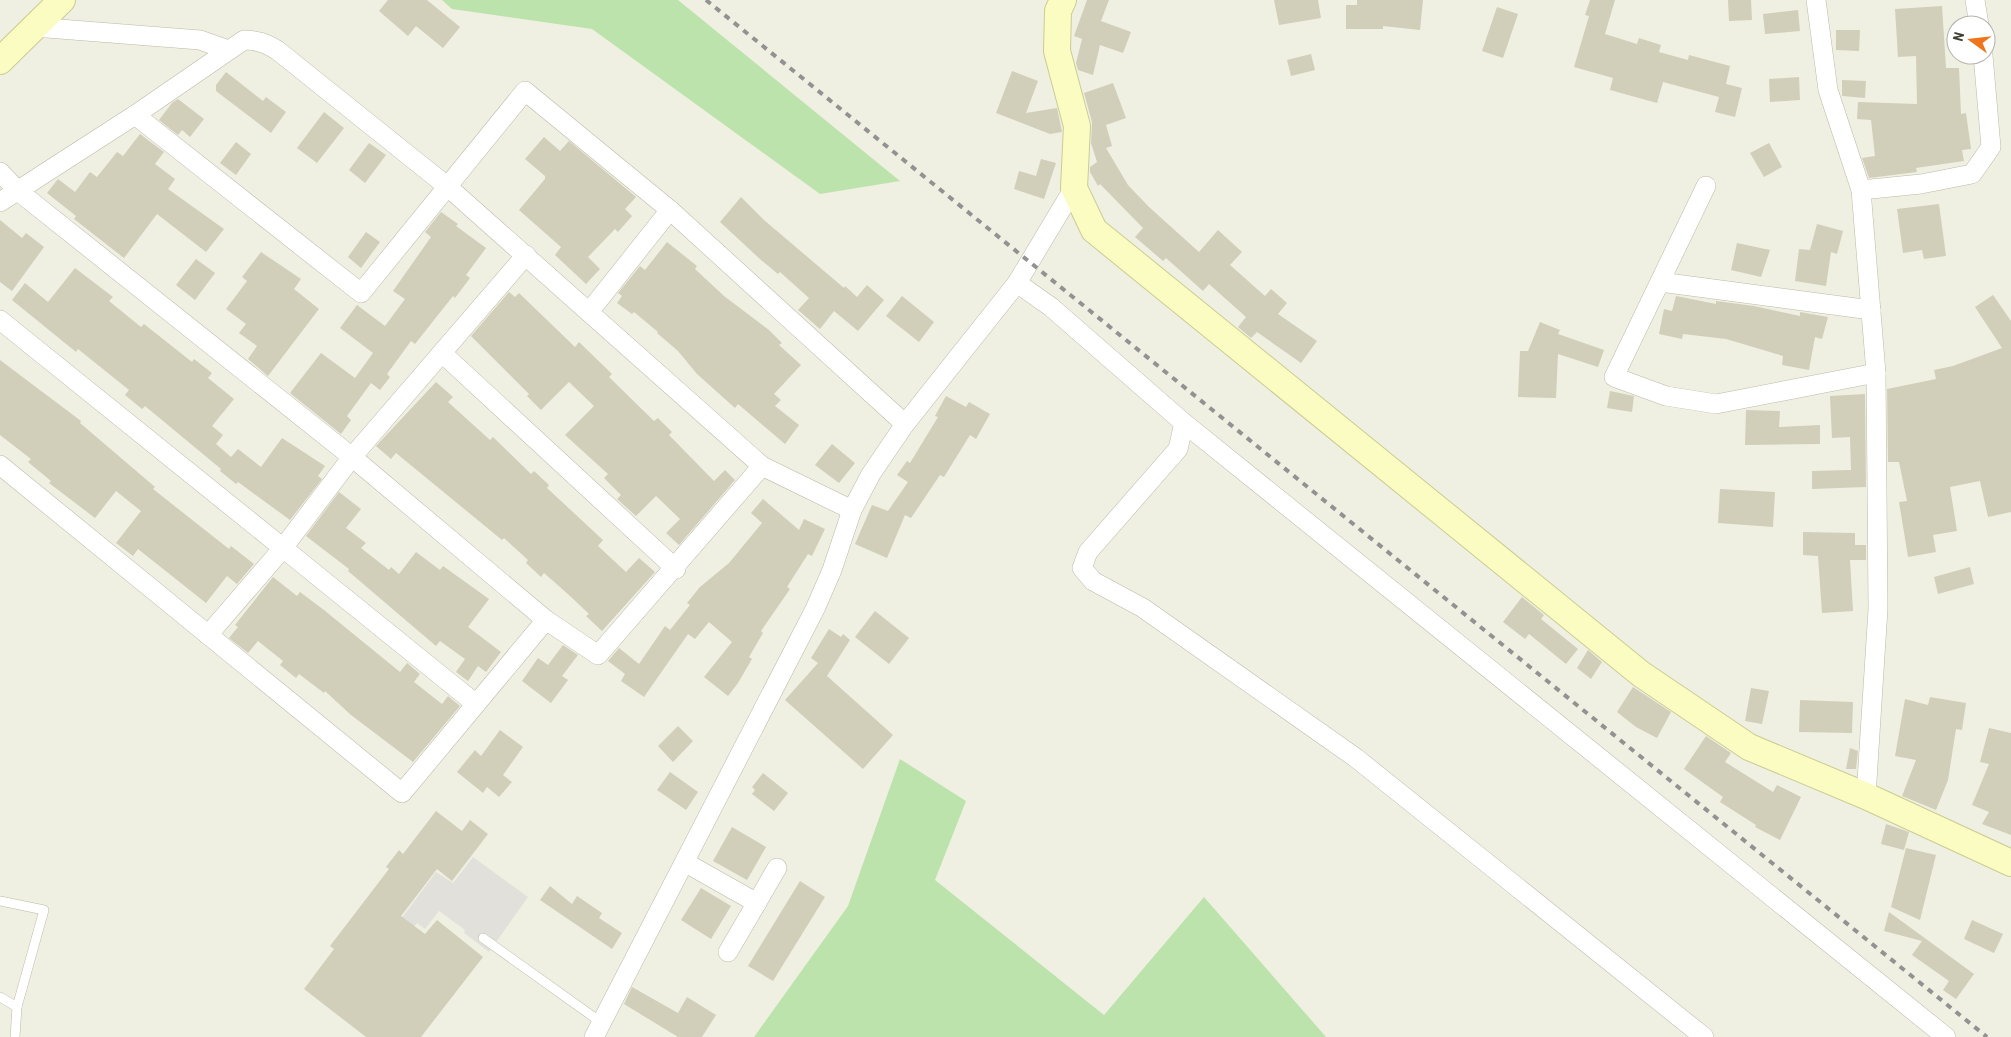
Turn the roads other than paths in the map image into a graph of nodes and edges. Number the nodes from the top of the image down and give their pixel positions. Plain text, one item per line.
1 (62, 0) edge
2 (1063, 0) edge
3 (1816, 0) edge
4 (1975, 0) edge
5 (1977, 15) edge
6 (34, 27) junction
7 (228, 50) junction
8 (0, 61) edge
9 (1984, 65) edge
10 (135, 115) junction
11 (0, 172) edge
12 (1706, 186) dead end
13 (448, 187) junction
14 (1074, 188) junction
15 (1861, 190) junction
16 (18, 191) junction
17 (0, 202) edge
18 (670, 210) junction
19 (526, 256) junction
20 (1660, 282) junction
21 (1017, 283) junction
22 (1871, 310) junction
23 (589, 312) junction
24 (0, 320) edge
25 (442, 353) junction
26 (1876, 373) junction
27 (1184, 423) junction
28 (905, 424) junction
29 (352, 457) junction
30 (0, 466) edge
31 (762, 466) junction
32 (852, 510) junction
33 (283, 548) junction
34 (676, 568) junction
35 (546, 620) junction
36 (208, 635) junction
37 (476, 704) junction
38 (1866, 796) junction
39 (686, 863) junction
40 (2011, 863) edge
41 (778, 868) dead end
42 (0, 901) edge
43 (757, 903) junction
44 (483, 938) dead end
45 (728, 952) dead end
46 (0, 997) edge
47 (17, 1007) junction
48 (598, 1030) edge
49 (15, 1037) edge
50 (1704, 1037) edge
51 (1946, 1037) edge

1 - 6 street
2 - 14 street
3 - 15 street
4 - 5 street
6 - 7 street
6 - 8 street
7 - 10 street
7 - 13 street
9 - 15 street
10 - 13 street
10 - 16 street
11 - 16 street
12 - 20 street
13 - 18 street
13 - 19 street
14 - 21 street
14 - 38 street
15 - 22 street
16 - 17 street
16 - 29 street
18 - 23 street
18 - 28 street
19 - 23 street
19 - 25 street
20 - 22 street
20 - 26 street
21 - 27 street
21 - 28 street
22 - 26 street
23 - 31 street
24 - 33 street
25 - 29 street
25 - 34 street
26 - 38 street
27 - 50 street
27 - 51 street
28 - 32 street
29 - 33 street
29 - 35 street
30 - 36 street
31 - 32 street
31 - 34 street
32 - 39 street
33 - 36 street
33 - 37 street
34 - 35 street
35 - 37 street
36 - 37 street
38 - 40 street
39 - 43 street
39 - 48 street
41 - 43 street
42 - 47 lane
43 - 45 street
44 - 48 lane
46 - 47 lane
47 - 49 lane

